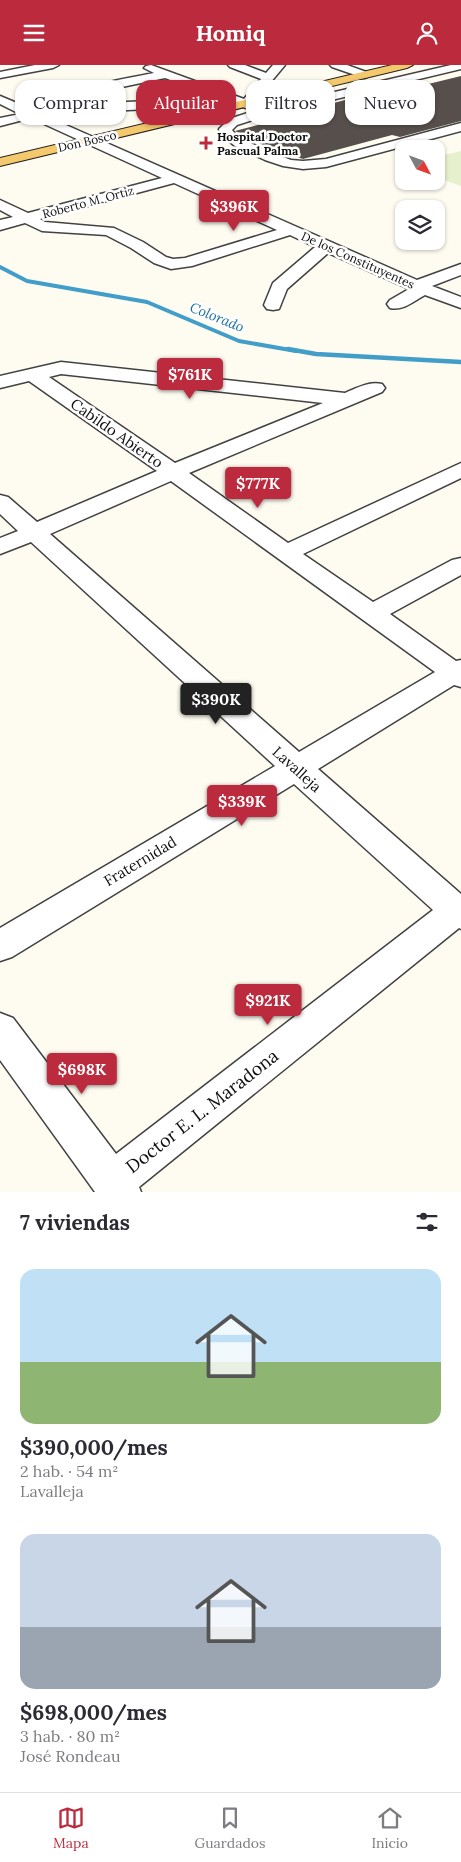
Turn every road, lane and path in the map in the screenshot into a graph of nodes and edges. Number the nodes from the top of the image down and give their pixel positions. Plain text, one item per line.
1 (53, 65) edge
2 (141, 65) edge
3 (234, 65) edge
4 (279, 65) edge
5 (336, 65) edge
6 (407, 65) edge
7 (461, 66) edge
8 (166, 74) junction
9 (0, 75) edge
10 (366, 75) junction
11 (268, 77) junction
12 (403, 80) edge
13 (335, 82) edge
14 (126, 84) edge
15 (0, 100) edge
16 (246, 101) edge
17 (241, 102) junction
18 (15, 105) edge
19 (126, 108) edge
20 (15, 117) edge
21 (246, 118) edge
22 (0, 121) edge
23 (61, 125) edge
24 (461, 127) edge
25 (91, 140) junction
26 (0, 162) edge
27 (176, 178) junction
28 (0, 204) edge
29 (26, 218) junction
30 (0, 225) edge
31 (291, 230) junction
32 (326, 246) junction
33 (461, 269) edge
34 (420, 288) junction
35 (461, 303) edge
36 (396, 304) dead end
37 (273, 305) dead end
38 (32, 374) junction
39 (0, 382) edge
40 (375, 389) dead end
41 (348, 400) junction
42 (461, 470) edge
43 (173, 472) junction
44 (0, 503) edge
45 (34, 533) junction
46 (0, 547) edge
47 (285, 553) junction
48 (461, 565) edge
49 (371, 614) junction
50 (459, 673) edge
51 (296, 768) junction
52 (459, 913) edge
53 (0, 946) edge
54 (0, 1030) edge
55 (116, 1187) edge

1 - 9 street
2 - 8 street
3 - 11 street
4 - 11 street
5 - 10 street
6 - 10 main road, Don Bosco
7 - 12 street
8 - 14 street
8 - 17 street
10 - 13 main road, Don Bosco
11 - 17 street
15 - 18 street, De los Constituyentes
16 - 17 main road, Don Bosco
17 - 19 street
17 - 25 main road, Don Bosco
20 - 22 street
21 - 24 street
23 - 25 street, De los Constituyentes
25 - 26 main road, Don Bosco
25 - 27 street, De los Constituyentes
27 - 29 street, Roberto M. Ortiz
27 - 31 street, De los Constituyentes
28 - 29 street
29 - 30 street, Roberto M. Ortiz
29 - 31 street
31 - 32 street, De los Constituyentes
32 - 34 street, De los Constituyentes
32 - 37 street
33 - 34 street
34 - 35 street, De los Constituyentes
34 - 36 street
38 - 39 street
38 - 41 street
38 - 43 street, Cabildo Abierto
40 - 41 street
41 - 43 street
42 - 47 street
43 - 45 street
43 - 47 street, Cabildo Abierto
44 - 45 street, Lavalleja
45 - 46 street
45 - 51 street, Lavalleja
47 - 49 street, Cabildo Abierto
48 - 49 street
49 - 50 street, Cabildo Abierto
50 - 51 street, Fraternidad
51 - 52 street, Lavalleja
51 - 53 street, Fraternidad
52 - 55 street, Doctor E. L. Maradona
54 - 55 street

